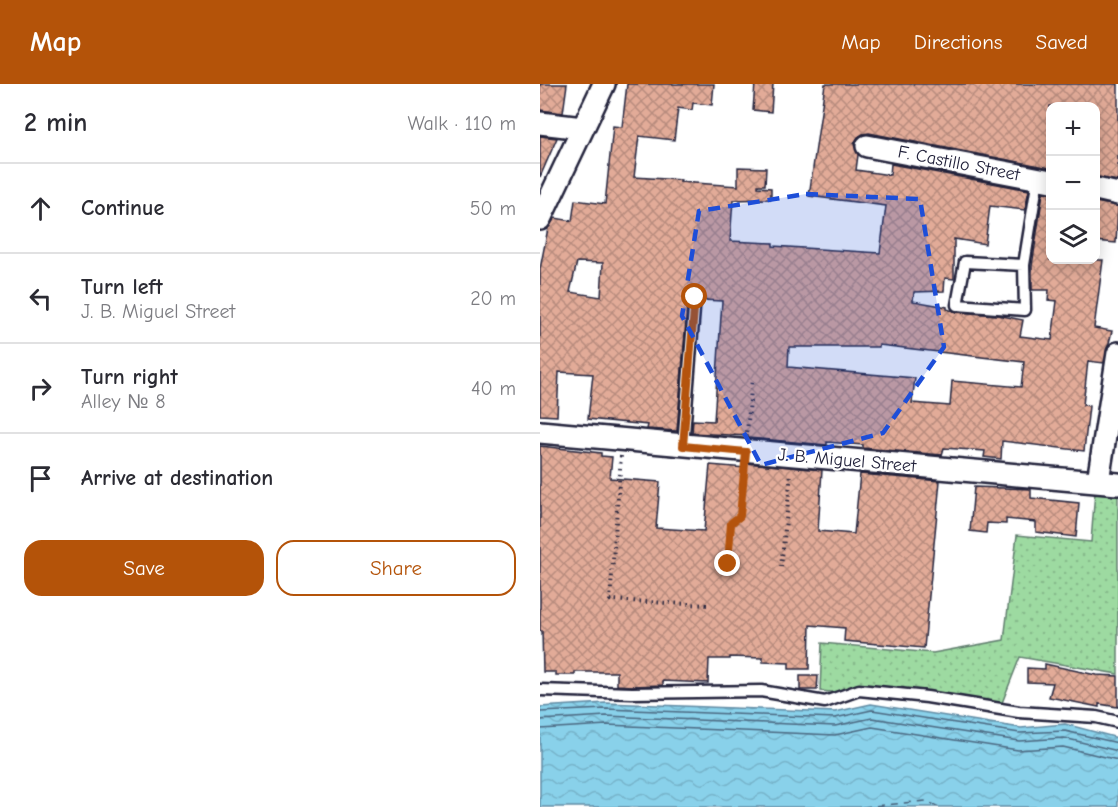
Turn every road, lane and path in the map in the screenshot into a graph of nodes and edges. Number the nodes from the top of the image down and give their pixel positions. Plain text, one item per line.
1 (604, 84) edge
2 (540, 123) edge
3 (583, 128) junction
4 (867, 146) dead end
5 (1044, 180) edge
6 (1100, 190) edge
7 (1118, 194) edge
8 (542, 209) edge
9 (1024, 265) junction
10 (695, 297) dead end
11 (1118, 353) edge
12 (1117, 377) edge
13 (752, 379) dead end
14 (540, 432) edge
15 (622, 441) junction
16 (683, 446) junction
17 (746, 452) junction
18 (793, 456) junction
19 (1108, 483) edge
20 (728, 564) dead end
21 (782, 567) dead end
22 (707, 605) dead end
23 (540, 690) edge
24 (1118, 722) edge

1 - 3 street
2 - 3 street
3 - 8 street
4 - 5 street, F. Castillo Street
5 - 9 lane
6 - 7 street
9 - 9 lane
10 - 16 lane
11 - 12 street
12 - 19 street
13 - 17 path
14 - 15 street, J. B. Miguel Street
15 - 16 street, J. B. Miguel Street
15 - 22 path
16 - 17 street, J. B. Miguel Street
17 - 18 street, J. B. Miguel Street
17 - 20 path
18 - 19 street, J. B. Miguel Street
18 - 21 path
23 - 24 lane

